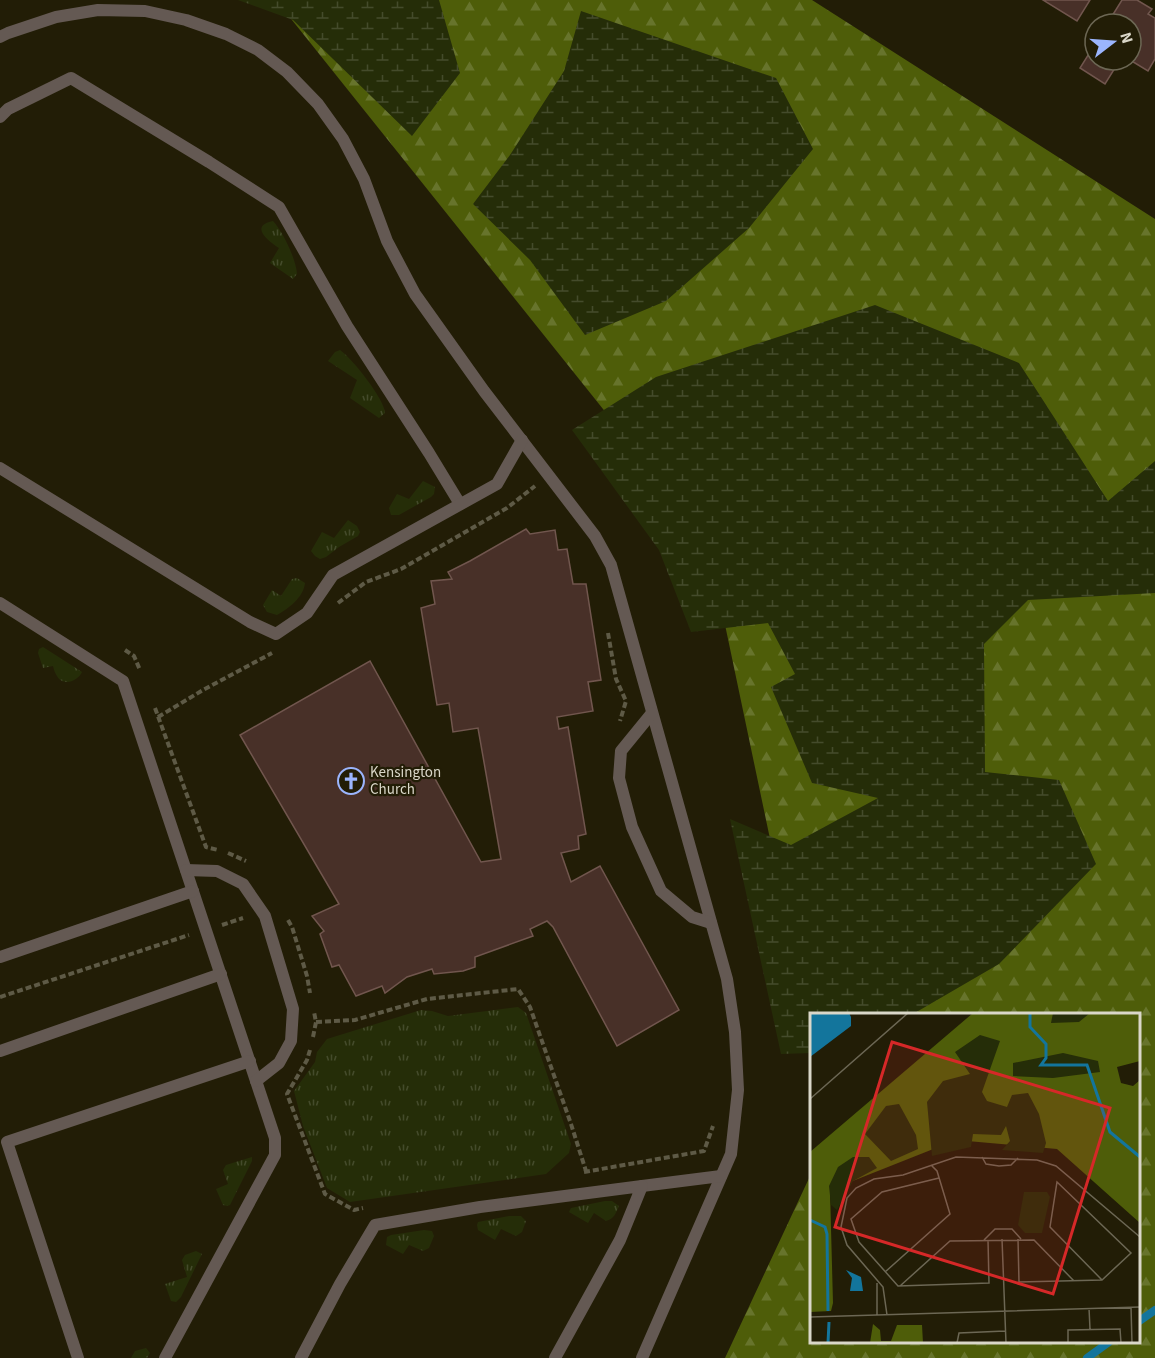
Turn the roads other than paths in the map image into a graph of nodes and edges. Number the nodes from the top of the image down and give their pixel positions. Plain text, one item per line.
1 (0, 37) edge
2 (0, 117) edge
3 (522, 440) junction
4 (0, 468) edge
5 (460, 504) junction
6 (0, 603) edge
7 (652, 713) junction
8 (186, 870) junction
9 (193, 891) junction
10 (711, 923) junction
11 (0, 957) edge
12 (221, 974) junction
13 (0, 1051) edge
14 (250, 1061) junction
15 (256, 1081) junction
16 (721, 1176) junction
17 (642, 1185) junction
18 (78, 1358) edge
19 (165, 1358) edge
20 (301, 1358) edge
21 (555, 1358) edge
22 (642, 1358) edge

1 - 3 lane
2 - 5 lane
3 - 5 lane
3 - 7 lane
4 - 5 lane
6 - 8 lane
7 - 10 lane
7 - 10 lane
8 - 9 lane
8 - 15 lane
9 - 11 lane
9 - 12 lane
10 - 16 lane
12 - 13 lane
12 - 14 lane
14 - 15 lane
14 - 18 lane
15 - 19 lane
16 - 17 lane
16 - 22 lane
17 - 20 lane
17 - 21 lane

